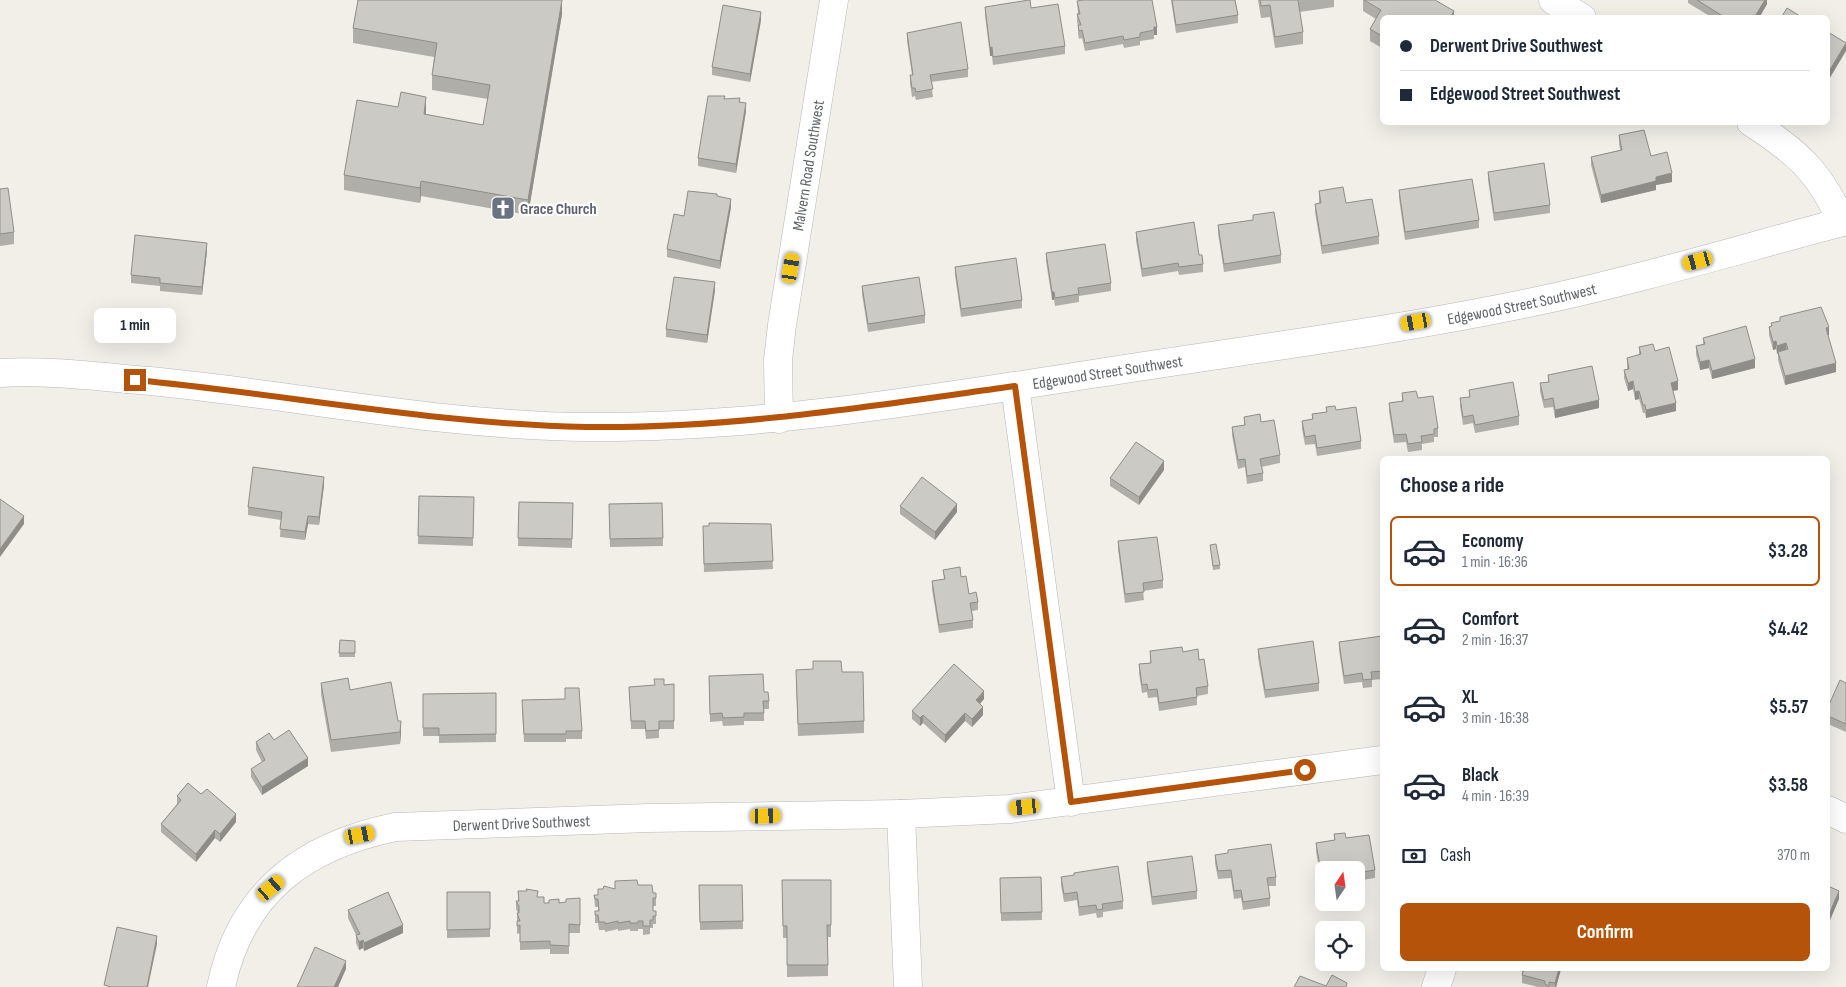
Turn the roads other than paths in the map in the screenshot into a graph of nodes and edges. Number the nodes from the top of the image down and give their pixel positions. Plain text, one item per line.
1 (834, 0) edge
2 (1553, 0) edge
3 (1577, 15) edge
4 (1755, 125) edge
5 (1844, 222) edge
6 (0, 373) edge
7 (1015, 386) junction
8 (779, 419) junction
9 (1380, 760) edge
10 (1071, 802) junction
11 (1830, 811) edge
12 (901, 814) junction
13 (1846, 819) edge
14 (1441, 971) edge
15 (221, 987) edge
16 (908, 987) edge
17 (1436, 987) edge

1 - 8 street, Malvern Road Southwest
2 - 3 street
4 - 5 street
5 - 7 street, Edgewood Street Southwest
6 - 8 street, Edgewood Street Southwest
7 - 8 street, Edgewood Street Southwest
7 - 10 street
9 - 10 street, Derwent Drive Southwest
10 - 12 street, Derwent Drive Southwest
11 - 13 street
12 - 15 street, Derwent Drive Southwest
12 - 16 street
14 - 17 street

